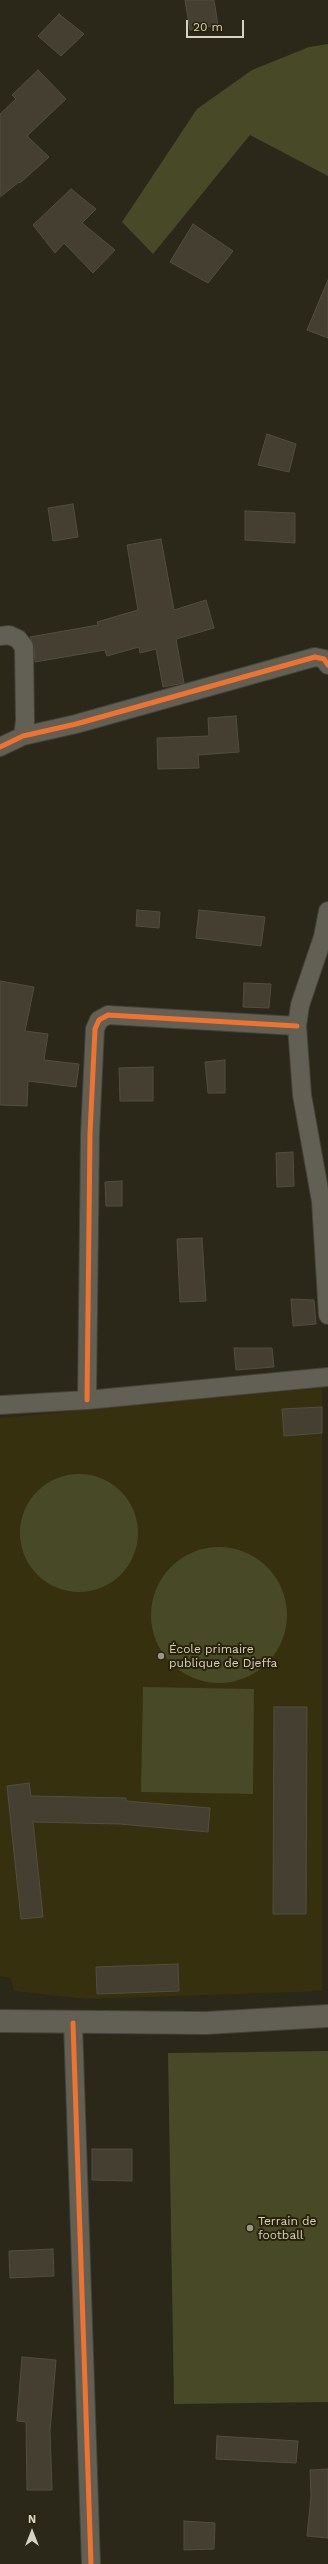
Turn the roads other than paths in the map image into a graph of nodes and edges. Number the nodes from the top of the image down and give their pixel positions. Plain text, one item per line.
1 (0, 636) edge
2 (328, 665) edge
3 (23, 736) junction
4 (0, 747) edge
5 (328, 911) edge
6 (297, 1026) junction
7 (325, 1204) edge
8 (328, 1315) edge
9 (328, 1377) edge
10 (87, 1400) junction
11 (0, 1405) edge
12 (328, 2016) edge
13 (0, 2021) edge
14 (73, 2023) junction
15 (91, 2564) edge

1 - 3 street
2 - 3 street
3 - 4 street
5 - 6 street
6 - 7 street
6 - 10 street
7 - 8 street
9 - 10 street
10 - 11 street
12 - 14 street
13 - 14 street
14 - 15 street

